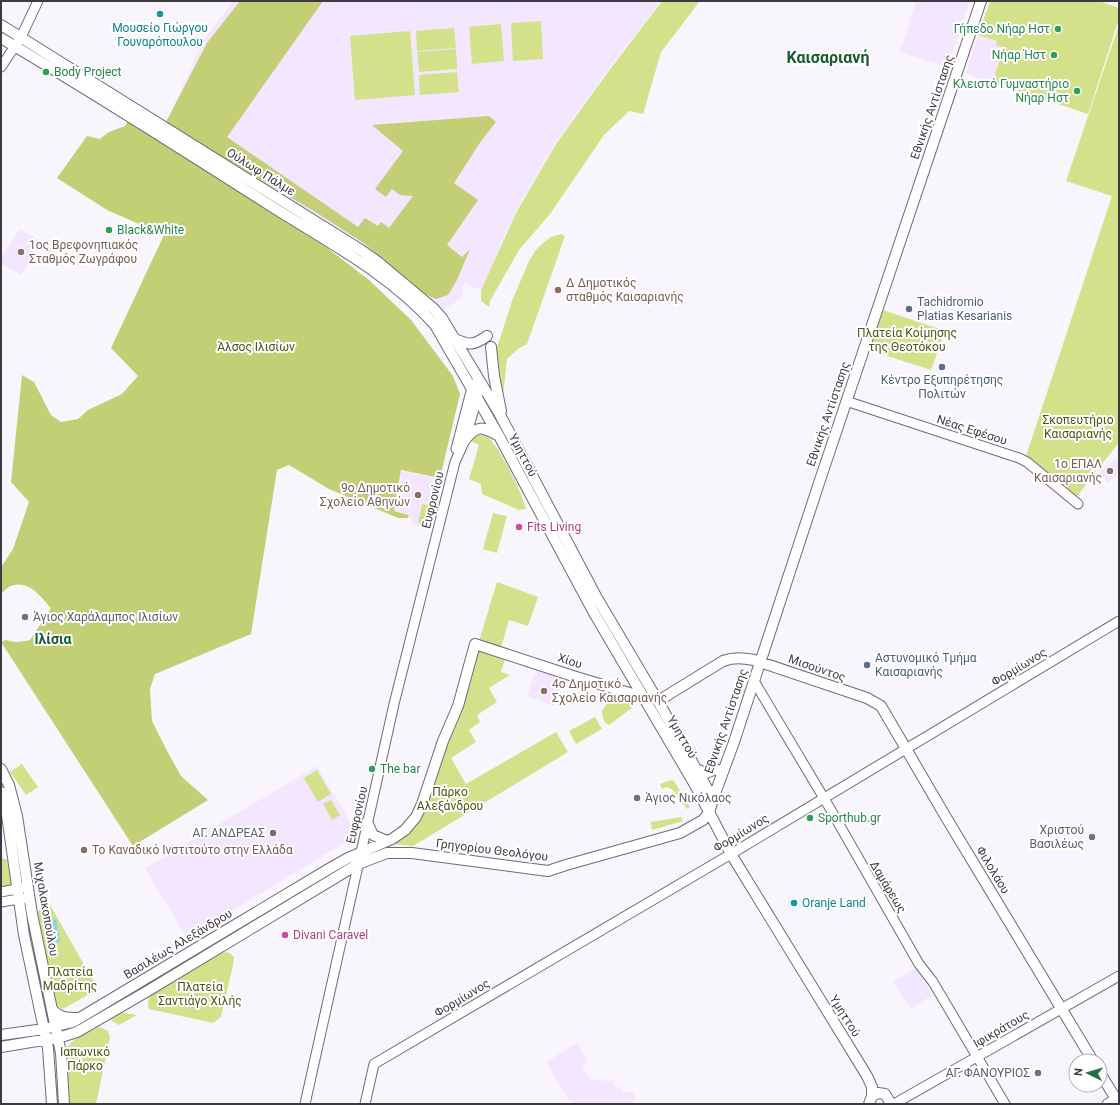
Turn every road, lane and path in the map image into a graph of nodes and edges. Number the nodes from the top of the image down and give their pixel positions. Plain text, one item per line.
1 (38, 1) edge
2 (974, 1) edge
3 (981, 1) edge
4 (1, 25) edge
5 (1, 38) edge
6 (18, 42) junction
7 (1, 67) edge
8 (486, 336) dead end
9 (454, 339) junction
10 (491, 347) dead end
11 (476, 375) junction
12 (482, 384) junction
13 (471, 389) junction
14 (477, 400) junction
15 (846, 401) junction
16 (502, 419) junction
17 (499, 436) junction
18 (465, 440) junction
19 (455, 462) junction
20 (1078, 504) dead end
21 (1119, 620) edge
22 (475, 644) joint
23 (757, 661) junction
24 (754, 681) junction
25 (643, 698) junction
26 (866, 698) joint
27 (658, 701) junction
28 (906, 748) junction
29 (694, 768) junction
30 (1, 769) edge
31 (716, 770) junction
32 (1, 792) edge
33 (823, 798) junction
34 (708, 799) junction
35 (709, 813) junction
36 (367, 822) junction
37 (387, 842) junction
38 (360, 852) junction
39 (731, 854) junction
40 (358, 864) junction
41 (1, 892) edge
42 (23, 893) junction
43 (1, 902) edge
44 (1119, 976) edge
45 (52, 1009) junction
46 (1061, 1009) junction
47 (82, 1018) junction
48 (55, 1027) junction
49 (44, 1029) junction
50 (1, 1035) edge
51 (58, 1038) junction
52 (46, 1040) junction
53 (1, 1047) edge
54 (1088, 1053) edge
55 (977, 1057) junction
56 (1108, 1088) edge
57 (870, 1100) edge
58 (1115, 1101) edge
59 (52, 1104) edge
60 (64, 1104) edge
61 (305, 1104) edge
62 (365, 1104) edge
63 (891, 1104) edge
64 (894, 1104) edge
65 (1005, 1104) edge

1 - 6 street
2 - 23 main road, Εθνικής Αντίστασης
3 - 15 main road, Εθνικής Αντίστασης
4 - 6 main road, Ούλωφ Πάλμε
5 - 6 main road, Ούλωφ Πάλμε
6 - 7 street
6 - 9 main road, Ούλωφ Πάλμε
6 - 13 main road, Ούλωφ Πάλμε
8 - 9 main road
9 - 11 main road, Ούλωφ Πάλμε
10 - 16 main road
11 - 12 main road, Υμηττού
11 - 13 street, Ευφρονίου
12 - 14 street, Ευφρονίου
12 - 16 main road, Υμηττού
13 - 14 main road, Υμηττού
13 - 19 street, Ευφρονίου
14 - 17 main road, Υμηττού
14 - 18 street, Ευφρονίου
15 - 20 street, Νέας Εφέσου
15 - 23 main road, Εθνικής Αντίστασης
16 - 27 main road, Υμηττού
17 - 18 main road
17 - 25 main road, Υμηττού
18 - 19 street, Ευφρονίου
19 - 36 street, Ευφρονίου
21 - 28 street, Φορμίωνος
22 - 25 main road, Χίου
22 - 37 main road, Βασιλέως Αλεξάνδρου
23 - 24 main road, Εθνικής Αντίστασης
23 - 26 main road, Μισούντος
23 - 27 main road
23 - 31 main road, Εθνικής Αντίστασης
24 - 33 street, Δαμάρεως
24 - 34 main road, Εθνικής Αντίστασης
25 - 27 main road, Χίου
25 - 34 main road, Υμηττού
26 - 28 main road, Φιλολάου
27 - 29 main road, Υμηττού
28 - 33 street, Φορμίωνος
28 - 46 main road, Φιλολάου
29 - 31 main road
29 - 34 main road, Υμηττού
30 - 42 main road, Μιχαλακοπούλου
31 - 34 main road, Εθνικής Αντίστασης
32 - 42 main road, Μιχαλακοπούλου
33 - 39 street, Φορμίωνος
33 - 55 street, Δαμάρεως
34 - 35 main road, Εθνικής Αντίστασης
35 - 39 main road, Υμηττού
35 - 40 main road, Γρηγορίου Θεολόγου
36 - 37 main road
36 - 38 street, Ευφρονίου
37 - 38 main road, Βασιλέως Αλεξάνδρου
38 - 40 street, Ευφρονίου
38 - 47 main road, Βασιλέως Αλεξάνδρου
39 - 57 main road, Υμηττού
39 - 62 street, Φορμίωνος
40 - 51 main road, Βασιλέως Αλεξάνδρου
40 - 61 street, Ευφρονίου
41 - 42 street
42 - 43 street
42 - 45 main road, Μιχαλακοπούλου
42 - 49 main road, Μιχαλακοπούλου
44 - 46 street, Ιφικράτους
45 - 47 main road
45 - 48 main road, Μιχαλακοπούλου
46 - 54 main road, Φιλολάου
46 - 55 street, Ιφικράτους
47 - 48 main road, Βασιλέως Αλεξάνδρου
48 - 49 main road, Βασιλέως Αλεξάνδρου
48 - 51 main road, Μιχαλακοπούλου
49 - 50 main road, Βασιλέως Αλεξάνδρου
49 - 52 main road, Μιχαλακοπούλου
51 - 52 main road, Βασιλέως Αλεξάνδρου
51 - 60 main road, Μιχαλακοπούλου
52 - 53 main road, Βασιλέως Αλεξάνδρου
52 - 59 main road, Μιχαλακοπούλου
55 - 64 street, Ιφικράτους
55 - 65 street, Δαμάρεως
56 - 58 main road
57 - 63 main road

